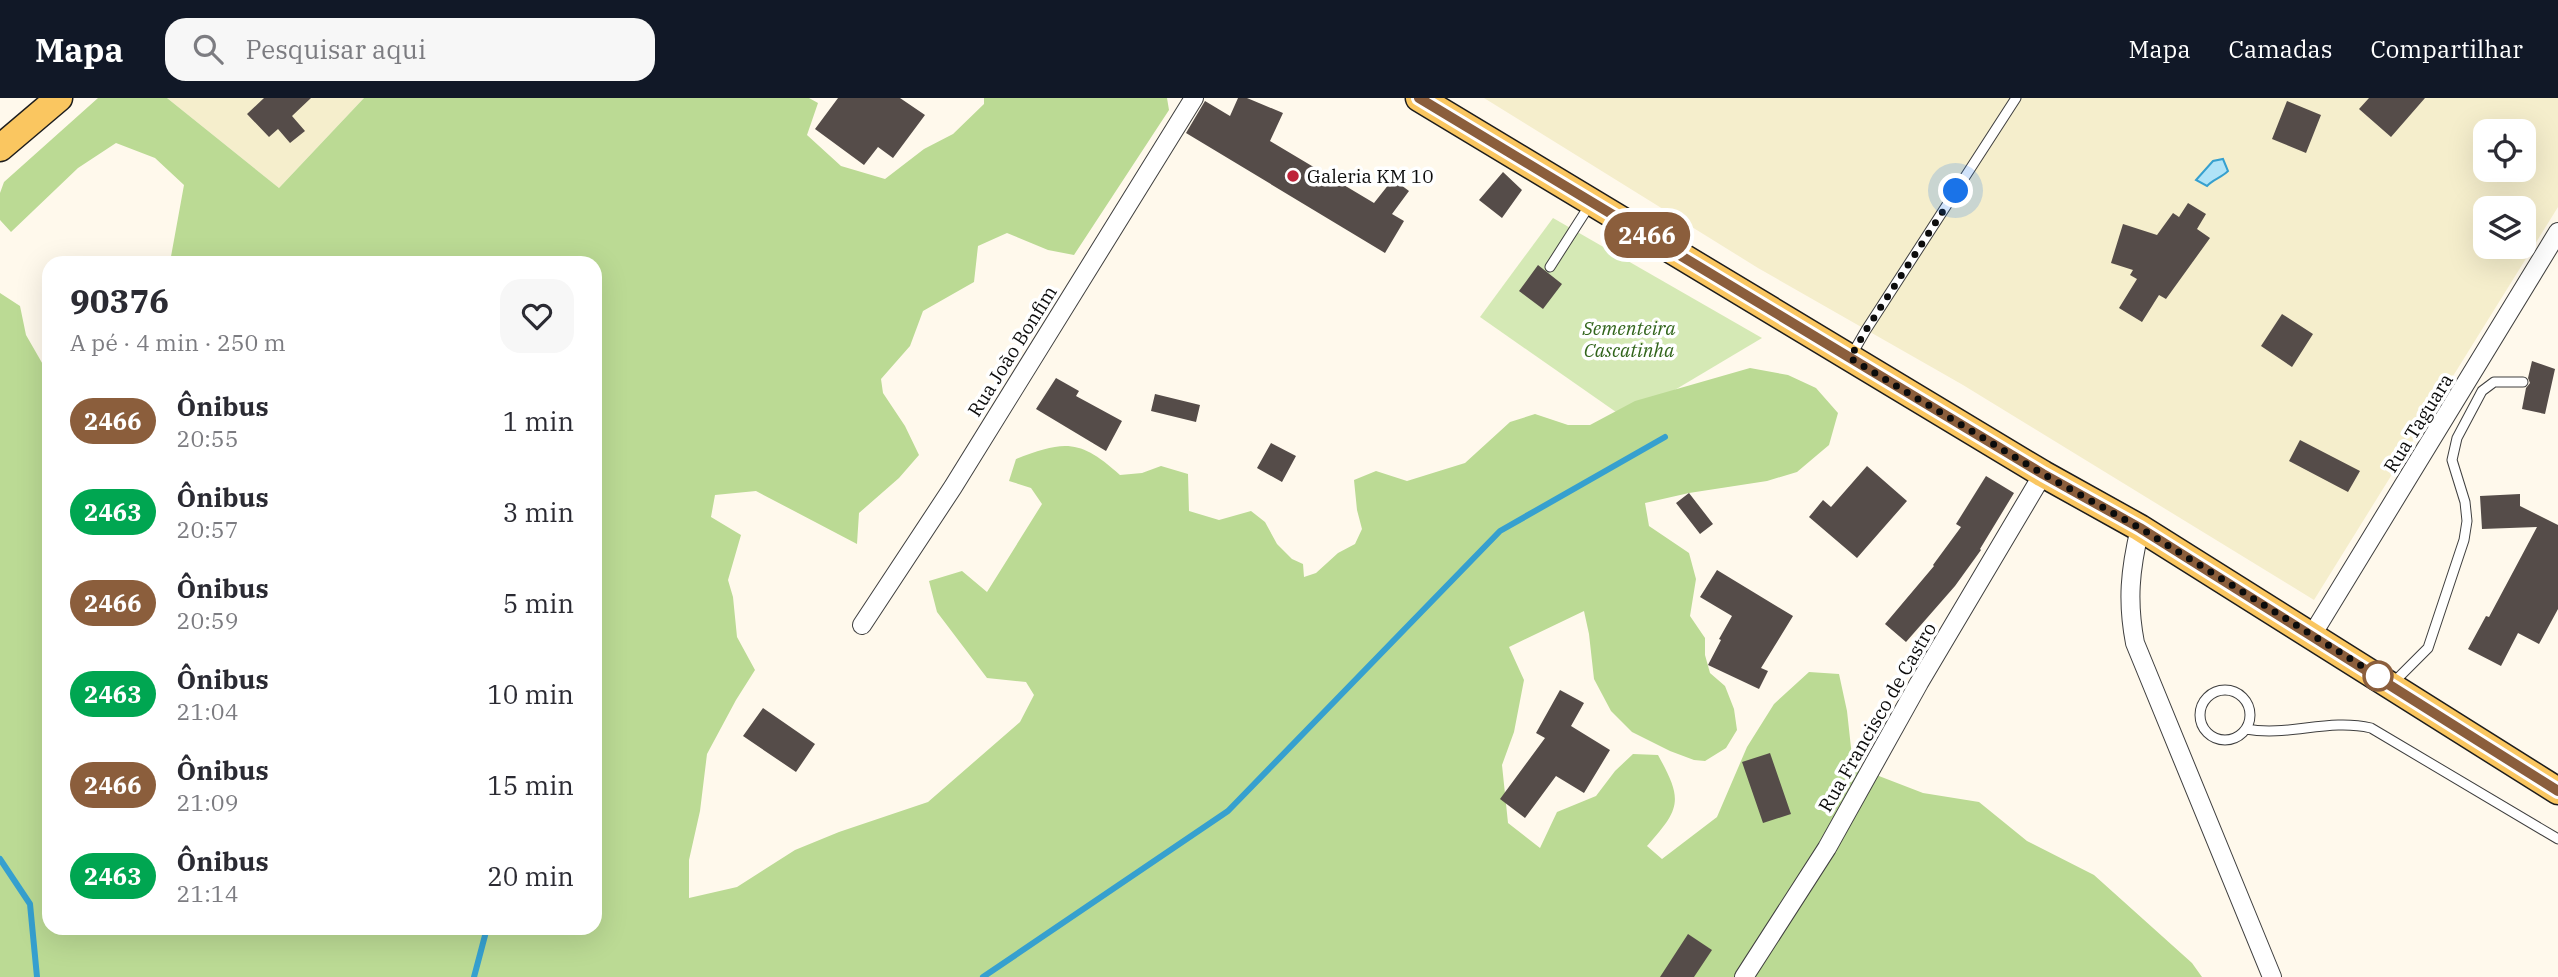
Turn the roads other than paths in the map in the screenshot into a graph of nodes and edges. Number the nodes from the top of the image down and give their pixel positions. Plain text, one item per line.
1 (59, 98) edge
2 (1194, 98) edge
3 (1419, 98) edge
4 (2017, 98) edge
5 (0, 148) edge
6 (1592, 202) junction
7 (2558, 232) edge
8 (1550, 267) dead end
9 (1850, 358) junction
10 (2523, 382) dead end
11 (2043, 474) junction
12 (2140, 528) junction
13 (862, 625) dead end
14 (2312, 635) junction
15 (2392, 685) junction
16 (2246, 729) junction
17 (2558, 791) edge
18 (2558, 839) edge
19 (1744, 977) edge
20 (2272, 977) edge

1 - 5 main road
2 - 13 street, Rua João Bonfim
3 - 6 main road
4 - 9 lane
6 - 8 lane
6 - 9 main road
7 - 14 street, Rua Taguara
9 - 11 main road
10 - 15 lane
11 - 12 main road
11 - 19 street, Rua Francisco de Castro
12 - 14 main road
12 - 20 street
14 - 15 main road
15 - 17 main road
16 - 16 lane
16 - 18 lane

